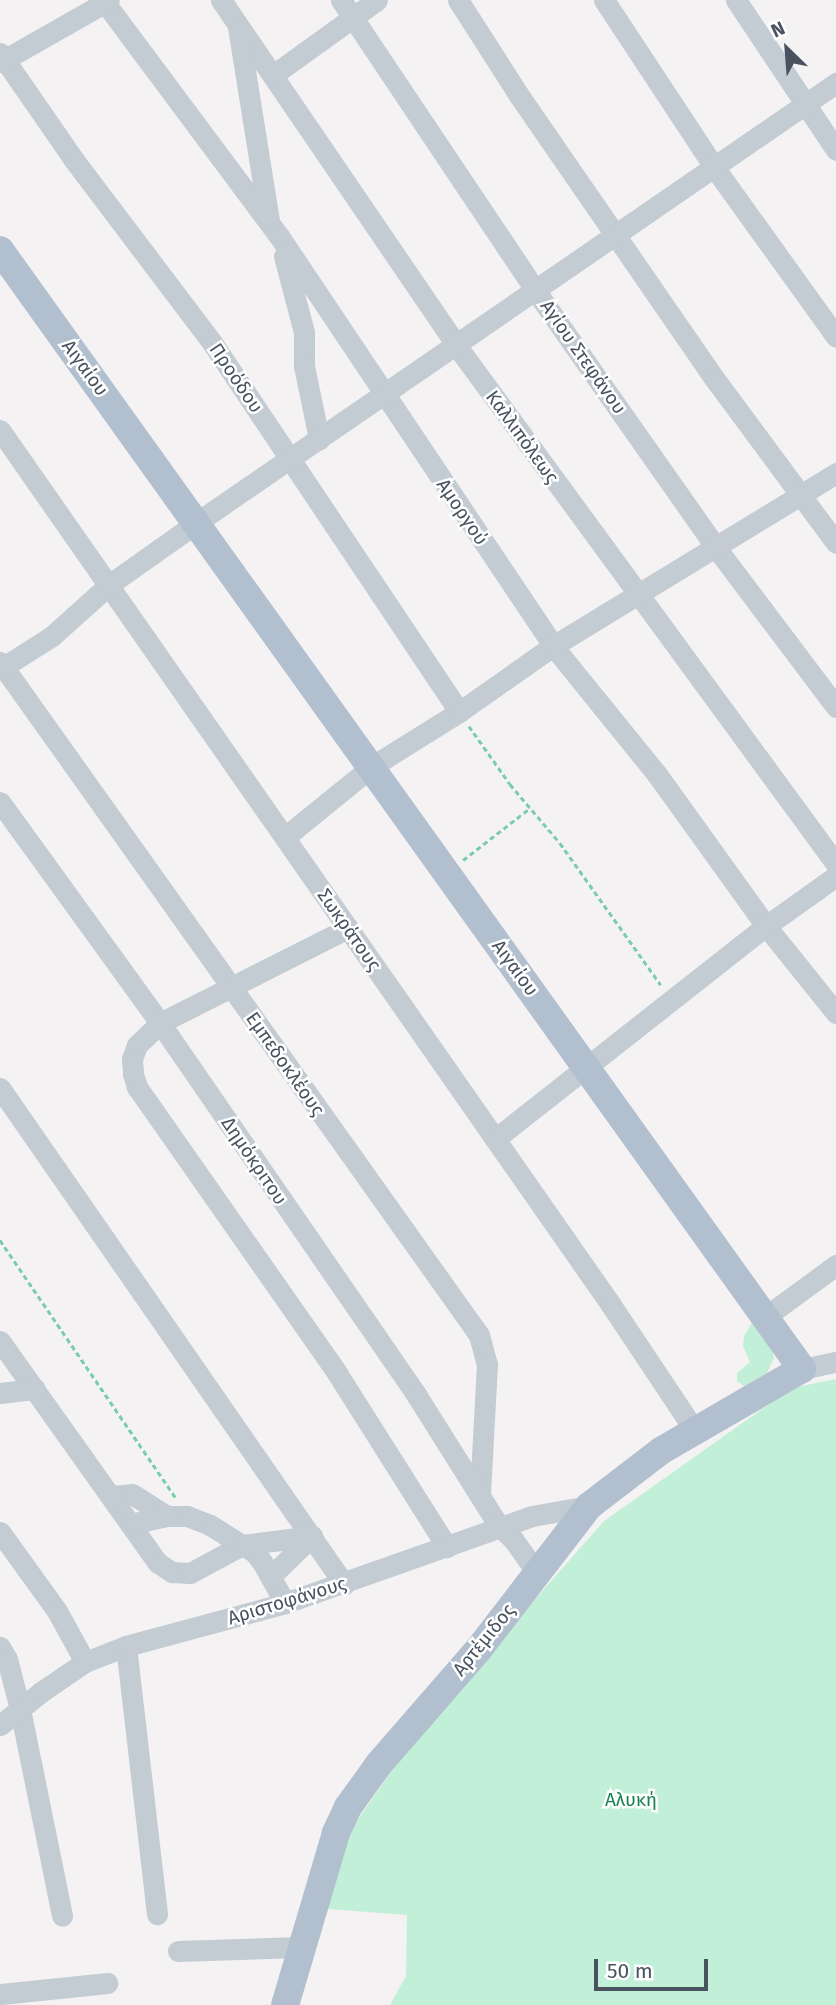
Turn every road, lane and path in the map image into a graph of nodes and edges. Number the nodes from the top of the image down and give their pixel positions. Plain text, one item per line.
1 (221, 0) edge
2 (237, 0) edge
3 (377, 0) edge
4 (458, 0) edge
5 (604, 0) edge
6 (736, 0) edge
7 (106, 1) edge
8 (347, 8) edge
9 (237, 23) junction
10 (1, 58) edge
11 (273, 75) junction
12 (836, 83) edge
13 (804, 105) junction
14 (836, 149) edge
15 (714, 167) junction
16 (270, 225) junction
17 (615, 235) junction
18 (0, 250) edge
19 (536, 290) junction
20 (836, 337) edge
21 (456, 345) junction
22 (383, 395) junction
23 (0, 430) edge
24 (319, 439) junction
25 (290, 458) junction
26 (836, 473) edge
27 (801, 494) junction
28 (196, 523) junction
29 (836, 544) edge
30 (714, 545) junction
31 (110, 584) junction
32 (638, 593) junction
33 (553, 646) junction
34 (1, 666) edge
35 (836, 707) edge
36 (459, 712) junction
37 (371, 767) junction
38 (0, 802) edge
39 (530, 807) junction
40 (285, 837) junction
41 (836, 864) edge
42 (447, 873) junction
43 (836, 876) edge
44 (766, 926) junction
45 (348, 928) junction
46 (232, 989) junction
47 (673, 1002) junction
48 (836, 1013) edge
49 (160, 1023) junction
50 (587, 1069) junction
51 (0, 1088) edge
52 (495, 1139) junction
53 (0, 1240) edge
54 (836, 1265) edge
55 (765, 1317) junction
56 (0, 1343) edge
57 (836, 1362) edge
58 (802, 1369) junction
59 (34, 1390) junction
60 (0, 1393) edge
61 (695, 1431) junction
62 (480, 1492) junction
63 (111, 1496) junction
64 (589, 1506) junction
65 (167, 1516) junction
66 (197, 1518) junction
67 (130, 1524) junction
68 (499, 1526) junction
69 (0, 1532) edge
70 (312, 1536) junction
71 (242, 1545) junction
72 (447, 1547) junction
73 (537, 1573) junction
74 (271, 1576) junction
75 (344, 1584) junction
76 (285, 1603) junction
77 (127, 1646) junction
78 (0, 1647) edge
79 (85, 1662) junction
80 (20, 1709) junction
81 (0, 1725) edge
82 (157, 1914) dead end
83 (62, 1916) dead end
84 (301, 1947) junction
85 (178, 1951) dead end
86 (107, 1983) dead end
87 (2, 1997) edge
88 (285, 2005) edge

1 - 9 street, Καλλιπόλεως
2 - 9 street
3 - 8 street
4 - 17 street
5 - 15 street
6 - 13 street
7 - 10 street
7 - 16 street, Αμοργού
8 - 11 street
8 - 19 street, Αγίου Στεφάνου
9 - 11 street, Καλλιπόλεως
9 - 16 street
10 - 25 street, Προόδου
11 - 21 street, Καλλιπόλεως
12 - 13 street
13 - 14 street
13 - 15 street
15 - 17 street
15 - 20 street
16 - 22 street, Αμοργού
16 - 24 street
17 - 19 street
17 - 27 street
18 - 28 main road, Αιγαίου
19 - 21 street
19 - 30 street, Αγίου Στεφάνου
21 - 22 street
21 - 32 street, Καλλιπόλεως
22 - 24 street
22 - 33 street, Αμοργού
23 - 31 street, Σωκράτους
24 - 25 street
25 - 28 street
25 - 36 street, Προόδου
26 - 27 street
27 - 29 street
27 - 30 street
28 - 31 street
28 - 37 main road, Αιγαίου
30 - 32 street
30 - 35 street, Αγίου Στεφάνου
31 - 34 street
31 - 40 street, Σωκράτους
32 - 33 street
32 - 41 street, Καλλιπόλεως
33 - 36 street
33 - 44 street, Αμοργού
34 - 46 street, Εμπεδοκλέους
36 - 37 street
36 - 39 path
37 - 40 street
37 - 42 main road, Αιγαίου
38 - 49 street, Δημόκριτου
39 - 42 path
39 - 47 path
40 - 45 street, Σωκράτους
42 - 50 main road, Αιγαίου
43 - 44 street
44 - 47 street
44 - 48 street, Αμοργού
45 - 46 street
45 - 52 street, Σωκράτους
46 - 49 street
46 - 62 street, Εμπεδοκλέους
47 - 50 street
49 - 62 street, Δημόκριτου
49 - 72 street
50 - 52 street
50 - 55 main road, Αιγαίου
51 - 70 street
52 - 61 street, Σωκράτους
53 - 66 path
54 - 55 street
55 - 58 main road, Αιγαίου
56 - 59 street
57 - 58 street
58 - 61 main road, Αρτέμιδος
59 - 60 street
59 - 63 street
61 - 64 main road, Αρτέμιδος
62 - 68 street, Δημόκριτου
63 - 65 street
63 - 67 street
64 - 68 street, Αριστοφάνους
64 - 73 main road, Αρτέμιδος
65 - 66 street
65 - 67 street
66 - 71 street
67 - 71 street
68 - 72 street, Αριστοφάνους
68 - 73 street, Δημόκριτου
69 - 79 street
70 - 71 street
70 - 74 street
70 - 75 street
71 - 74 street
72 - 75 street, Αριστοφάνους
73 - 84 main road, Αρτέμιδος
74 - 76 street
75 - 76 street, Αριστοφάνους
76 - 77 street, Αριστοφάνους
77 - 79 street, Αριστοφάνους
77 - 82 street
78 - 80 street
79 - 80 street, Αριστοφάνους
80 - 81 street, Αριστοφάνους
80 - 83 street
84 - 85 street
84 - 88 main road, Αρτέμιδος
86 - 87 street

